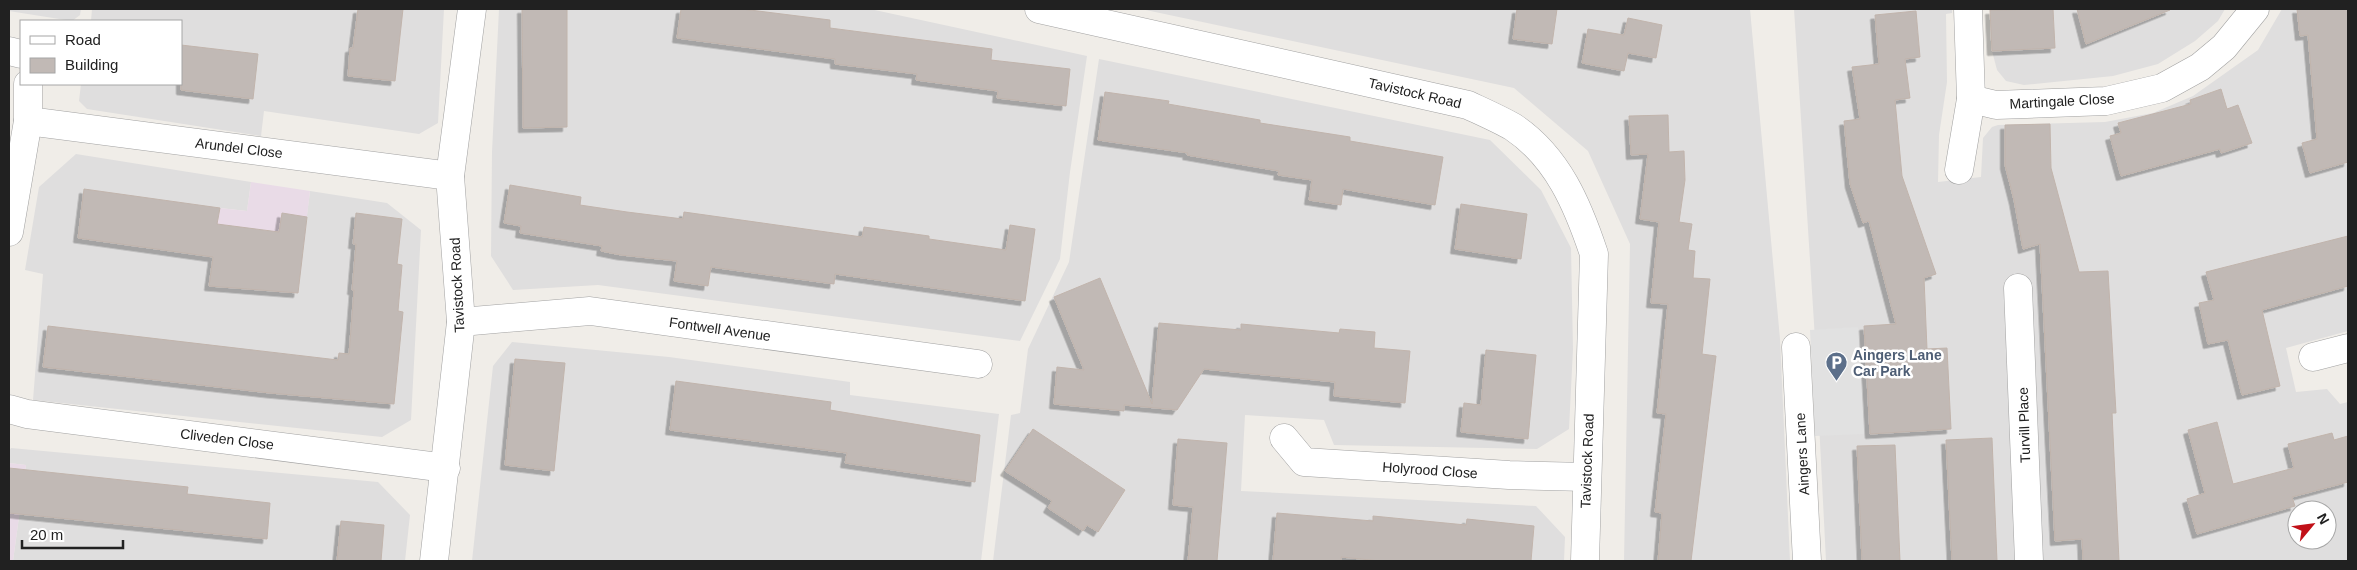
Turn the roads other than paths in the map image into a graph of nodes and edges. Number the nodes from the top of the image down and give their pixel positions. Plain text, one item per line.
1 (472, 9) edge
2 (1039, 9) edge
3 (1968, 9) edge
4 (2255, 9) edge
5 (28, 85) edge
6 (1971, 99) junction
7 (28, 121) junction
8 (1959, 170) dead end
9 (450, 176) junction
10 (9, 232) edge
11 (2018, 288) dead end
12 (461, 322) junction
13 (1796, 346) dead end
14 (2347, 355) edge
15 (2313, 357) dead end
16 (978, 364) dead end
17 (9, 409) edge
18 (1284, 438) dead end
19 (446, 468) junction
20 (1586, 477) junction
21 (434, 561) edge
22 (1585, 561) edge
23 (1807, 561) edge
24 (2029, 561) edge

1 - 9 street, Tavistock Road
2 - 20 street, Tavistock Road
3 - 6 street
4 - 6 street, Martingale Close
5 - 7 street
6 - 8 street
7 - 9 street, Arundel Close
7 - 10 street
9 - 12 street, Tavistock Road
11 - 24 street, Turvill Place
12 - 16 street, Fontwell Avenue
12 - 19 street, Tavistock Road
13 - 23 street, Aingers Lane
14 - 15 street
17 - 19 street, Cliveden Close
18 - 20 street, Holyrood Close
19 - 21 street, Tavistock Road
20 - 22 street, Tavistock Road

